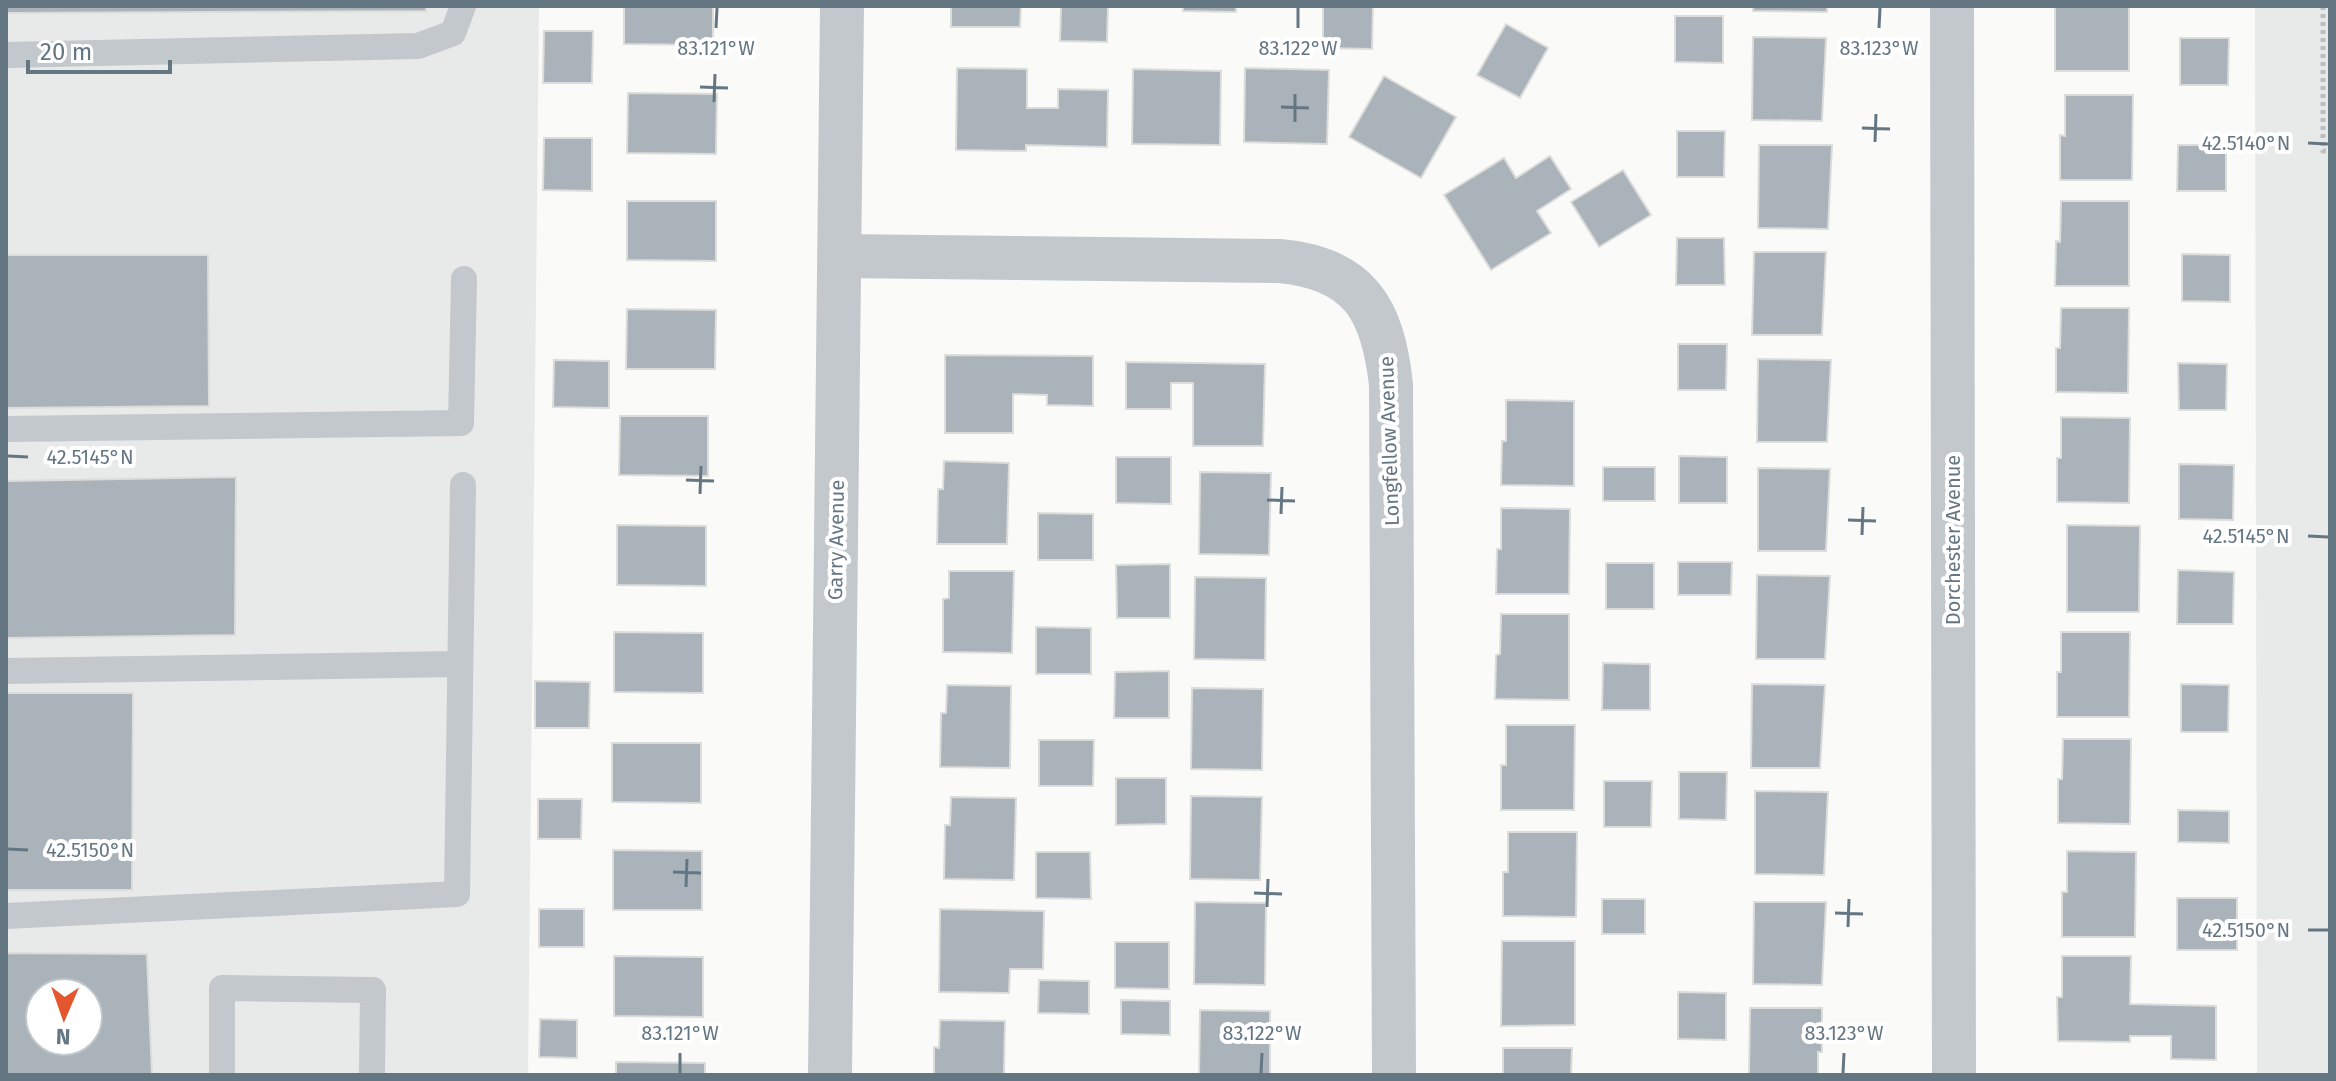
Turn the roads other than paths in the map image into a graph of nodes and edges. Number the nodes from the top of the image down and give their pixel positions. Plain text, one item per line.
1 (463, 6) edge
2 (842, 6) edge
3 (1952, 6) edge
4 (6, 55) edge
5 (840, 256) junction
6 (464, 279) dead end
7 (6, 429) edge
8 (463, 485) dead end
9 (458, 664) junction
10 (6, 671) edge
11 (6, 916) edge
12 (222, 1075) edge
13 (372, 1075) edge
14 (830, 1075) edge
15 (1394, 1075) edge
16 (1954, 1075) edge

1 - 4 lane
2 - 5 street, Garry Avenue
3 - 16 street, Dorchester Avenue
5 - 14 street, Garry Avenue
5 - 15 street, Longfellow Avenue
6 - 7 lane
8 - 9 lane
9 - 10 lane
9 - 11 lane
12 - 13 lane

